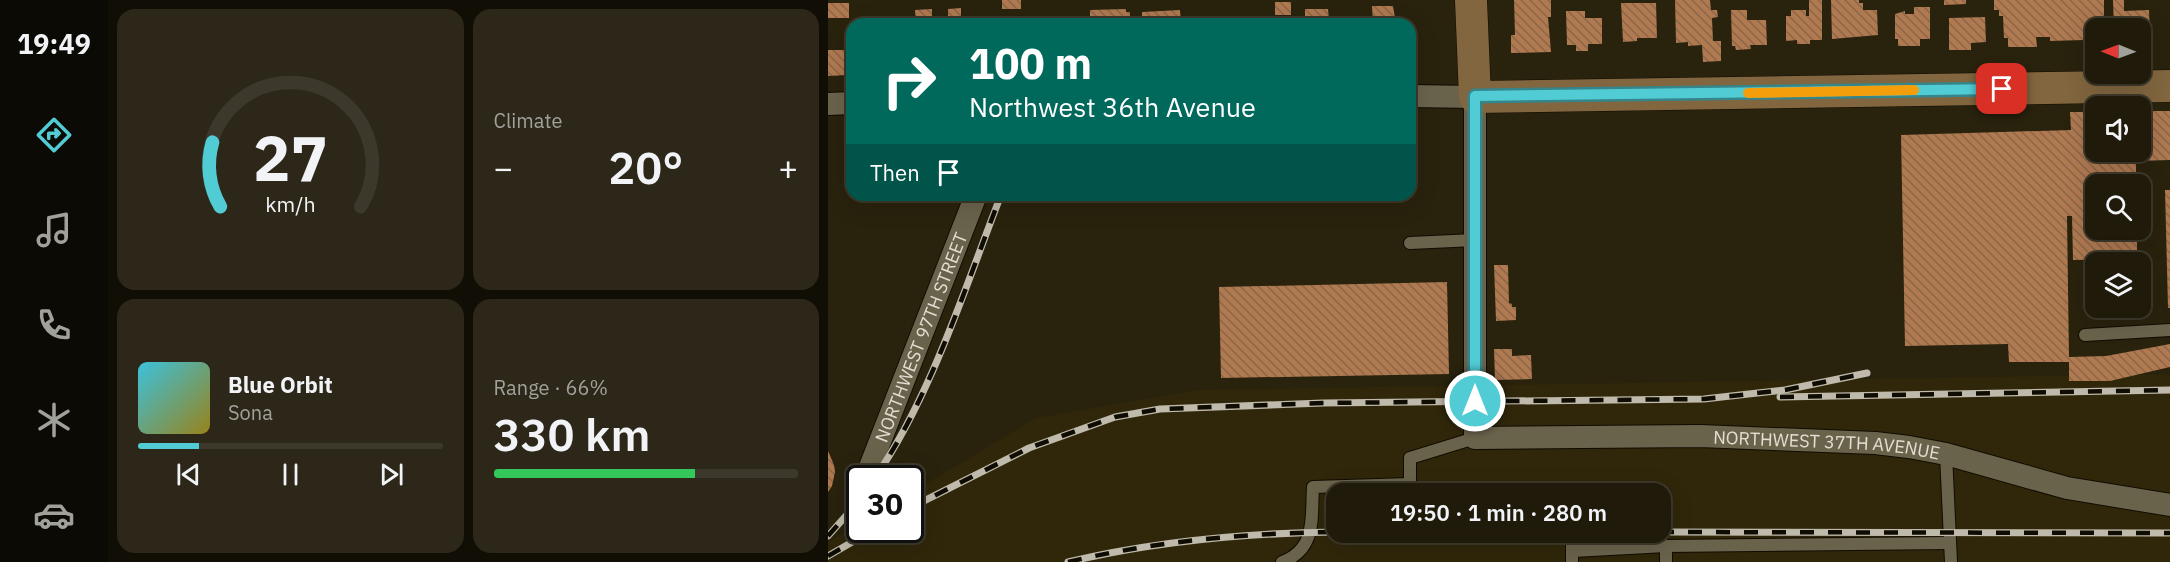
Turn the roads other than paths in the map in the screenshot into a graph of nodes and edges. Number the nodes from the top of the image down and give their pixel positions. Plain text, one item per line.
1 (1472, 0) edge
2 (2170, 86) edge
3 (1416, 96) edge
4 (1475, 96) junction
5 (846, 103) edge
6 (828, 104) edge
7 (974, 201) edge
8 (1475, 240) junction
9 (1410, 243) dead end
10 (2170, 330) edge
11 (2085, 335) dead end
12 (1475, 438) junction
13 (1946, 454) junction
14 (871, 465) edge
15 (1410, 483) edge
16 (1326, 487) edge
17 (2170, 505) edge
18 (1950, 543) junction
19 (1666, 546) junction
20 (1572, 557) edge
21 (1282, 562) edge
22 (1666, 562) edge
23 (1951, 562) edge

1 - 4 street
2 - 4 street
3 - 4 street
4 - 8 street
5 - 6 street
7 - 14 street, NORTHWEST 97TH STREET
8 - 9 lane
8 - 12 street
10 - 11 lane
12 - 13 street, NORTHWEST 37TH AVENUE
12 - 15 lane
13 - 17 street, NORTHWEST 37TH AVENUE
13 - 18 lane
16 - 21 lane
18 - 19 lane
18 - 23 lane
19 - 20 lane
19 - 22 lane

